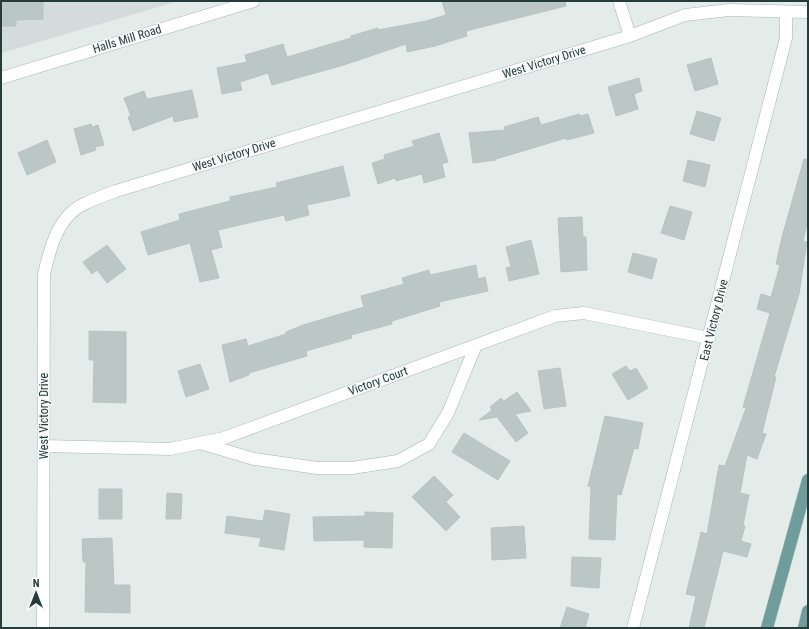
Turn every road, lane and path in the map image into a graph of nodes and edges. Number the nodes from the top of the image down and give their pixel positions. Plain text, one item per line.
1 (254, 1) edge
2 (620, 1) edge
3 (786, 12) junction
4 (808, 12) edge
5 (630, 36) junction
6 (1, 78) edge
7 (710, 338) junction
8 (476, 345) junction
9 (199, 443) junction
10 (44, 446) junction
11 (808, 480) edge
12 (808, 611) edge
13 (43, 628) edge
14 (633, 628) edge
15 (768, 628) edge
16 (804, 628) edge

1 - 6 street, Halls Mill Road
2 - 5 street
3 - 4 street, West Victory Drive
3 - 5 street, West Victory Drive
3 - 7 street, East Victory Drive
5 - 10 street, West Victory Drive
7 - 8 street, Victory Court
7 - 14 street, East Victory Drive
8 - 9 street, Victory Court
8 - 9 street
9 - 10 street, Victory Court
10 - 13 street, West Victory Drive
11 - 15 main road
12 - 16 main road

